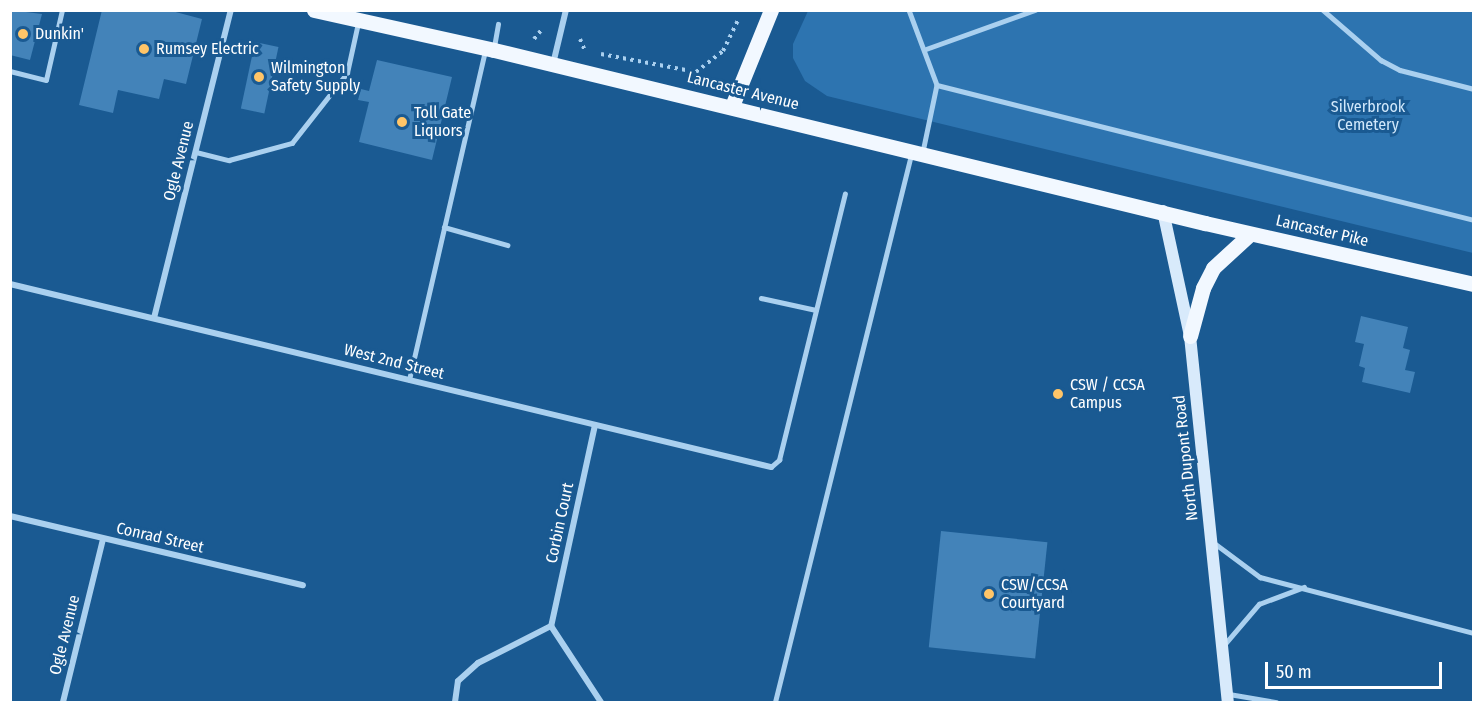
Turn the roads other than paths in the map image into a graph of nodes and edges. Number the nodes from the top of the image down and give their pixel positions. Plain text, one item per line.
1 (62, 10) edge
2 (231, 10) edge
3 (314, 10) edge
4 (566, 10) edge
5 (771, 10) edge
6 (909, 10) edge
7 (1035, 10) edge
8 (1323, 10) edge
9 (358, 23) junction
10 (498, 24) dead end
11 (490, 49) junction
12 (926, 49) junction
13 (553, 65) junction
14 (10, 71) edge
15 (937, 85) junction
16 (1473, 89) edge
17 (732, 106) junction
18 (196, 152) junction
19 (917, 154) junction
20 (846, 194) dead end
21 (1163, 211) junction
22 (1473, 220) edge
23 (444, 227) junction
24 (1250, 234) junction
25 (507, 244) dead end
26 (10, 284) edge
27 (1473, 284) edge
28 (761, 298) dead end
29 (816, 310) junction
30 (154, 318) junction
31 (1190, 336) junction
32 (410, 380) junction
33 (595, 425) junction
34 (771, 467) joint
35 (10, 516) edge
36 (103, 539) junction
37 (1211, 540) junction
38 (303, 585) dead end
39 (1304, 587) junction
40 (551, 626) junction
41 (1473, 633) edge
42 (1222, 646) junction
43 (1228, 698) edge
44 (63, 702) edge
45 (455, 702) edge
46 (601, 702) edge
47 (775, 702) edge
48 (1276, 702) edge

1 - 14 lane
2 - 18 street, Ogle Avenue
3 - 9 main road, Lancaster Avenue
4 - 13 street
5 - 17 main road
6 - 12 lane
7 - 12 lane
8 - 16 lane
9 - 11 main road, Lancaster Avenue
9 - 18 lane
10 - 11 lane
11 - 13 main road, Lancaster Avenue
11 - 23 lane
12 - 15 lane
13 - 17 main road, Lancaster Avenue
15 - 19 lane
15 - 22 lane
17 - 19 main road, Lancaster Avenue
18 - 30 street, Ogle Avenue
19 - 21 main road, Lancaster Avenue
19 - 47 lane
20 - 29 lane
21 - 24 main road, Lancaster Pike
21 - 31 main road, North Dupont Road
23 - 25 lane
23 - 32 lane
24 - 27 main road, Lancaster Pike
24 - 31 main road
26 - 30 street, West 2nd Street
28 - 29 lane
29 - 34 lane
30 - 32 street, West 2nd Street
31 - 37 main road, North Dupont Road
32 - 33 street, West 2nd Street
33 - 34 street, West 2nd Street
33 - 40 street, Corbin Court
35 - 36 street, Conrad Street
36 - 38 street, Conrad Street
36 - 44 street, Ogle Avenue
37 - 39 lane
37 - 42 main road, North Dupont Road
39 - 41 lane
39 - 42 lane
40 - 45 street
40 - 46 street
42 - 43 main road, North Dupont Road
43 - 48 lane

